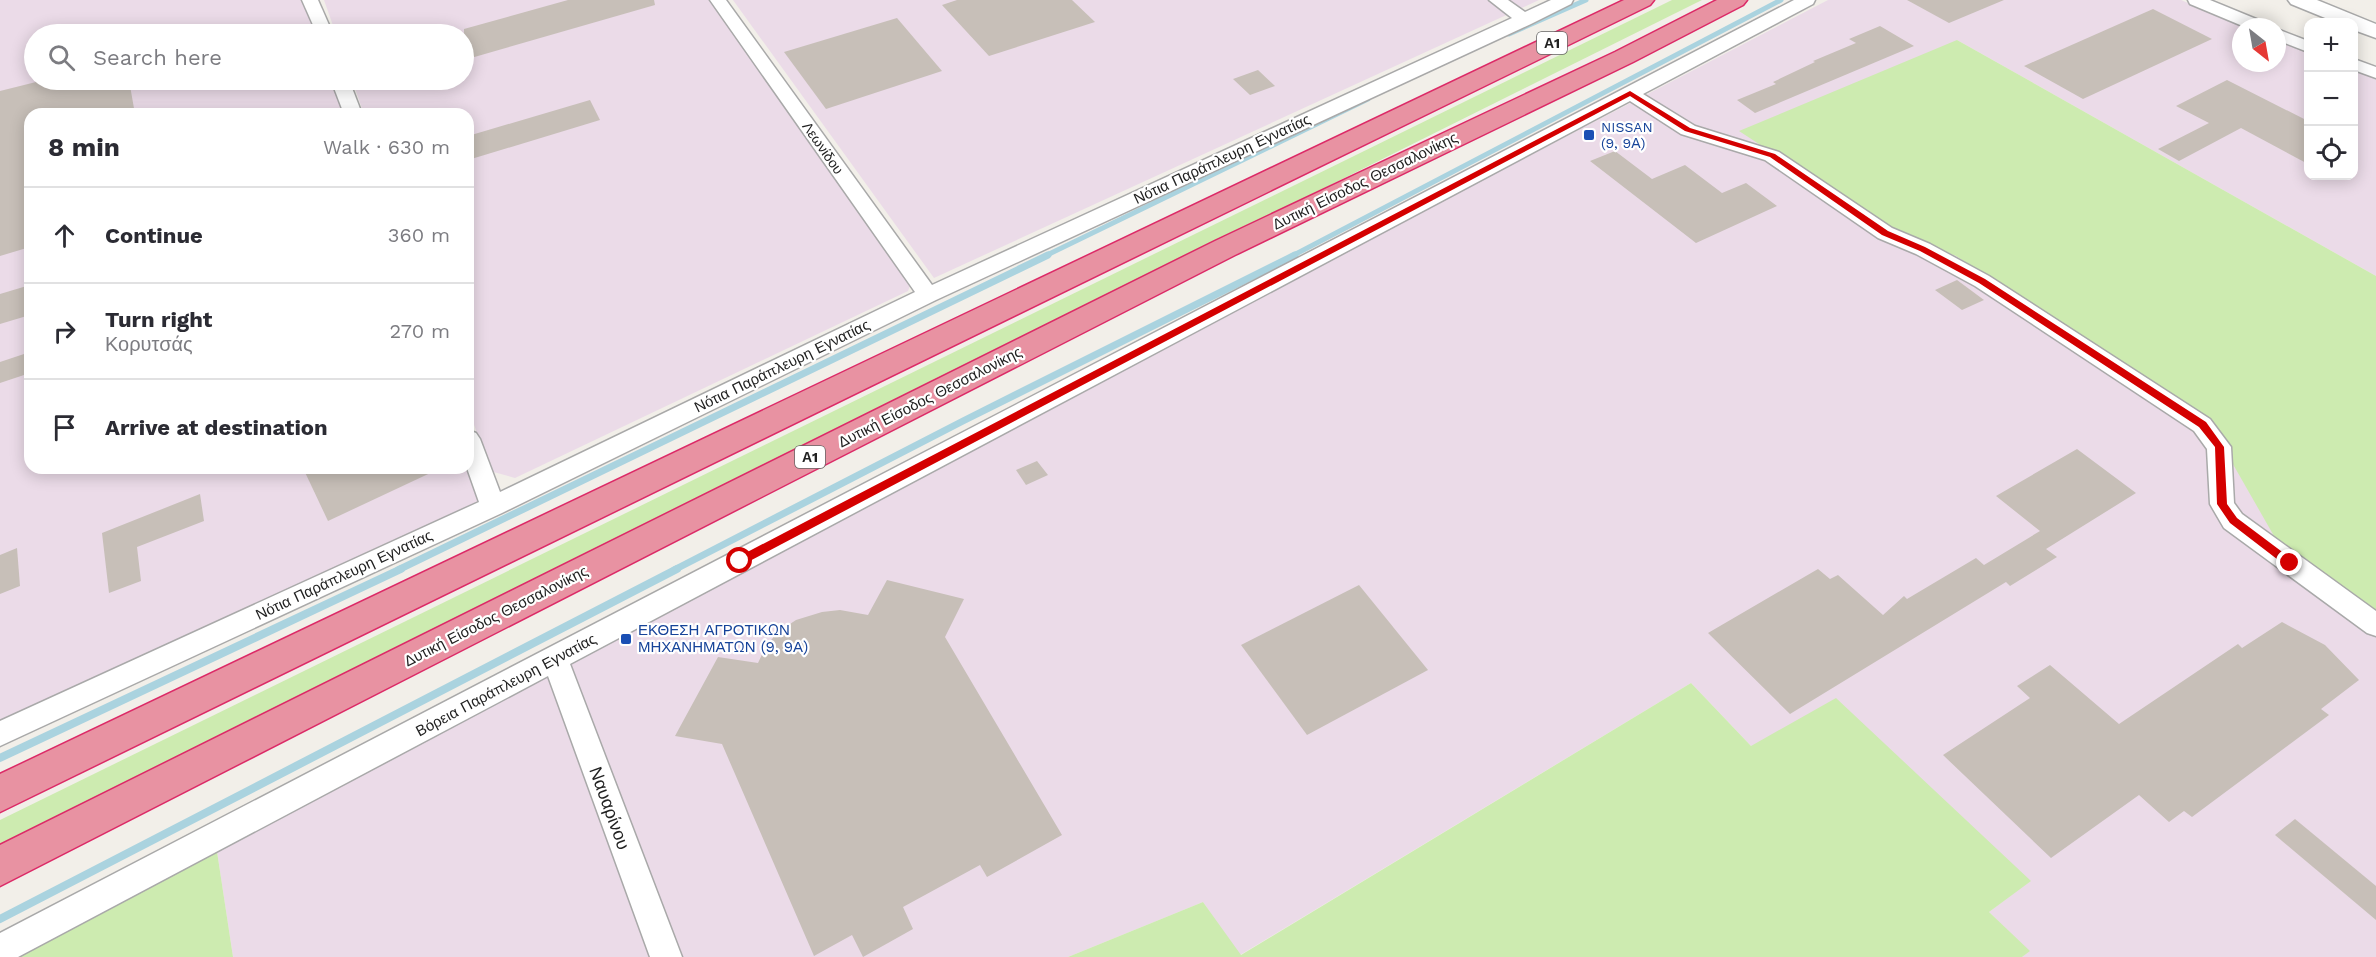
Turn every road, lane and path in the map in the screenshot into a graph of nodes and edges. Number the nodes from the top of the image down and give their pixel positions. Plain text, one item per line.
1 (310, 0) edge
2 (718, 0) edge
3 (1497, 0) edge
4 (1565, 0) edge
5 (1642, 0) edge
6 (1735, 0) edge
7 (1807, 0) edge
8 (2196, 0) edge
9 (2298, 0) edge
10 (2239, 18) edge
11 (2341, 18) edge
12 (1525, 20) junction
13 (321, 24) edge
14 (2358, 25) edge
15 (2376, 32) edge
16 (2286, 38) edge
17 (2304, 45) edge
18 (2358, 66) edge
19 (2376, 73) edge
20 (344, 90) edge
21 (1630, 93) junction
22 (351, 108) edge
23 (928, 295) junction
24 (474, 455) edge
25 (493, 506) junction
26 (2376, 625) edge
27 (555, 659) junction
28 (0, 734) edge
29 (0, 794) edge
30 (0, 866) edge
31 (0, 950) edge
32 (666, 957) edge

1 - 13 street
2 - 23 street, Λεωνίδου
3 - 12 street
4 - 12 street, Νότια Παράπλευρη Εγνατίας
5 - 29 highway, Α1
6 - 30 highway, Δυτική Είσοδος Θεσσαλονίκης / Α1
7 - 21 street, Βόρεια Παράπλευρη Εγνατίας
8 - 10 street
9 - 11 street
12 - 23 street, Νότια Παράπλευρη Εγνατίας
14 - 15 street
16 - 17 street
18 - 19 street
20 - 22 street
21 - 26 street
21 - 27 street, Βόρεια Παράπλευρη Εγνατίας
23 - 25 street, Νότια Παράπλευρη Εγνατίας
24 - 25 street
25 - 28 street, Νότια Παράπλευρη Εγνατίας
27 - 31 street, Βόρεια Παράπλευρη Εγνατίας
27 - 32 street, Ναυαρίνου

